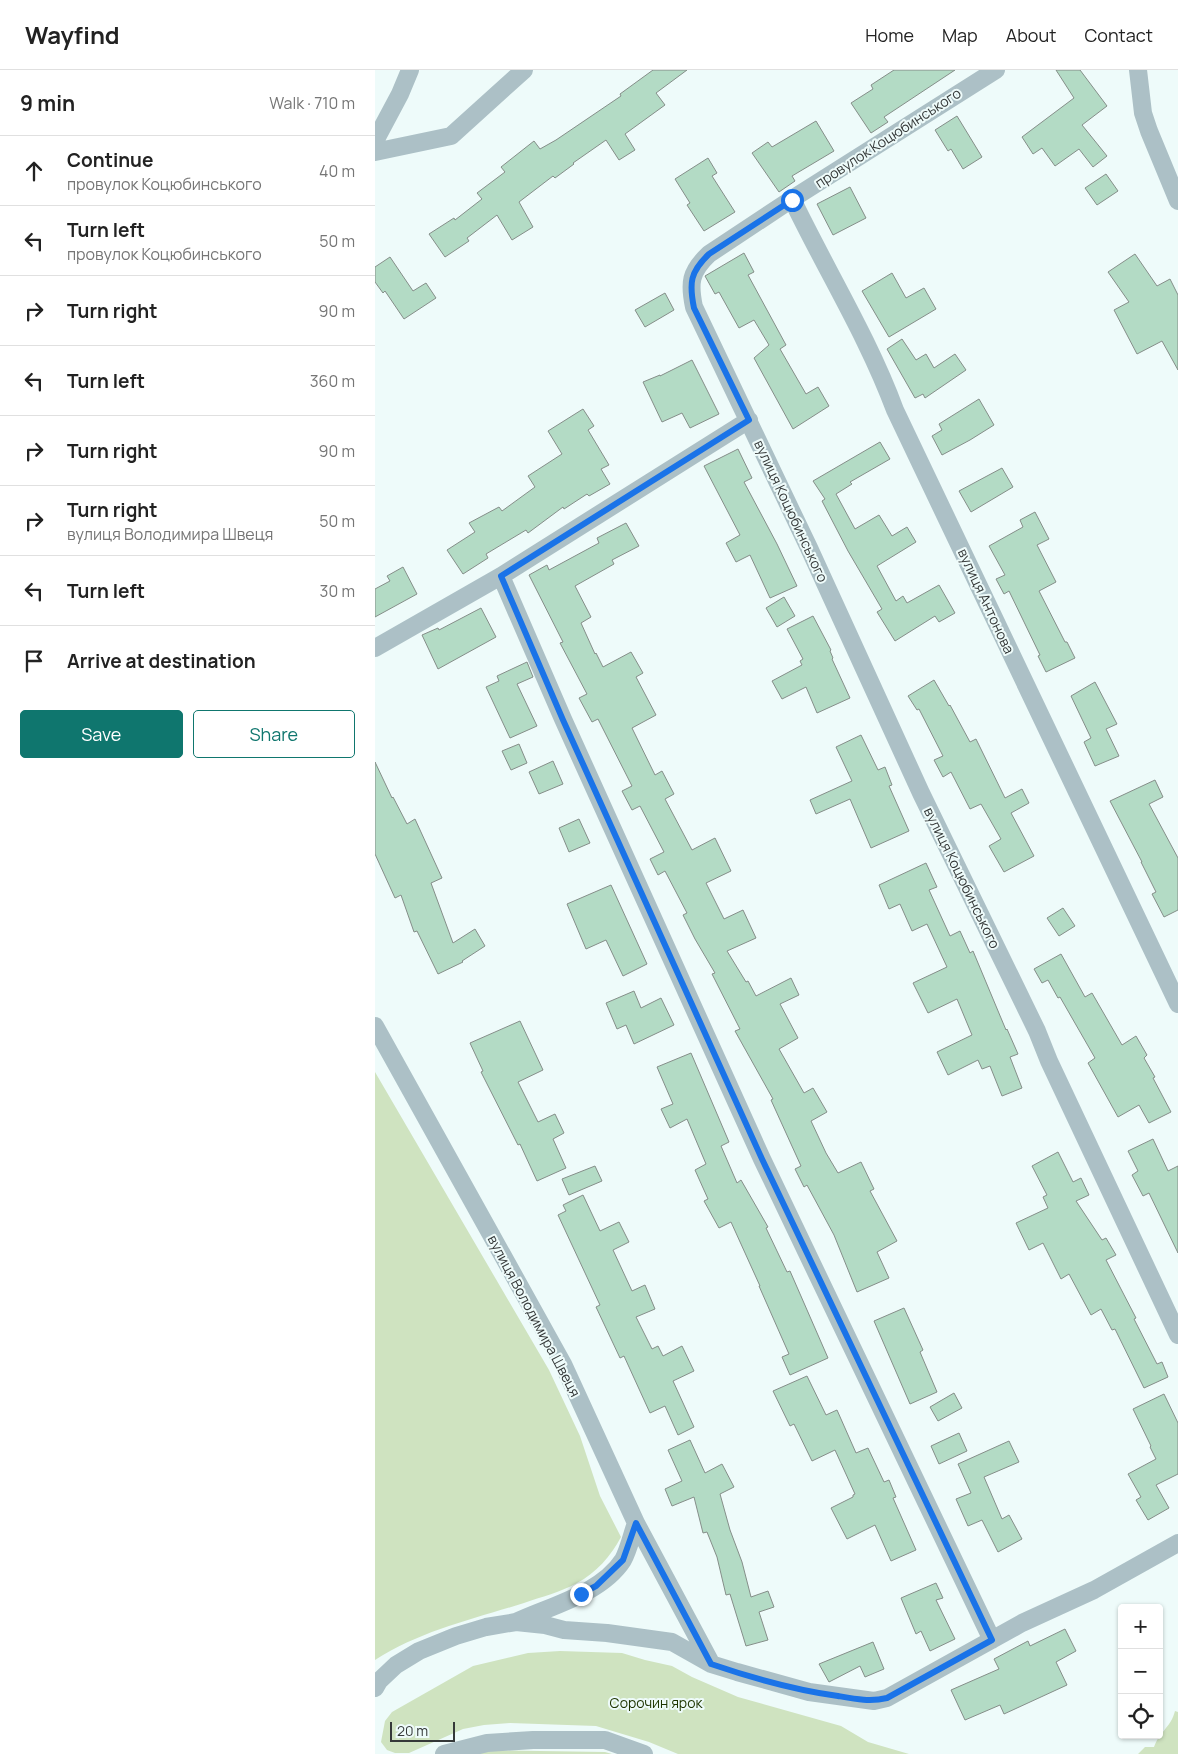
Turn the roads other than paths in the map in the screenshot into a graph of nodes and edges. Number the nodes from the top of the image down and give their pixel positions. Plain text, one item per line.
1 (410, 70) edge
2 (524, 70) edge
3 (996, 70) edge
4 (1138, 70) edge
5 (375, 141) edge
6 (375, 152) edge
7 (792, 200) junction
8 (1178, 200) edge
9 (749, 420) junction
10 (501, 576) junction
11 (375, 648) edge
12 (1178, 1004) edge
13 (375, 1026) edge
14 (1178, 1335) edge
15 (636, 1523) junction
16 (1178, 1544) edge
17 (516, 1622) junction
18 (992, 1640) junction
19 (711, 1664) junction
20 (375, 1688) edge
21 (443, 1754) edge
22 (644, 1754) edge

1 - 5 street
2 - 6 street
3 - 7 street, провулок Коцюбинського
4 - 8 street
7 - 9 street, провулок Коцюбинського
7 - 12 street, вулиця Антонова
9 - 10 street
9 - 14 street, вулиця Коцюбинського
10 - 11 street
10 - 18 street
13 - 15 street, вулиця Володимира Швеця
15 - 17 street
15 - 19 street, вулиця Володимира Швеця
16 - 18 street
17 - 19 street
17 - 20 street
18 - 19 street
21 - 22 street

